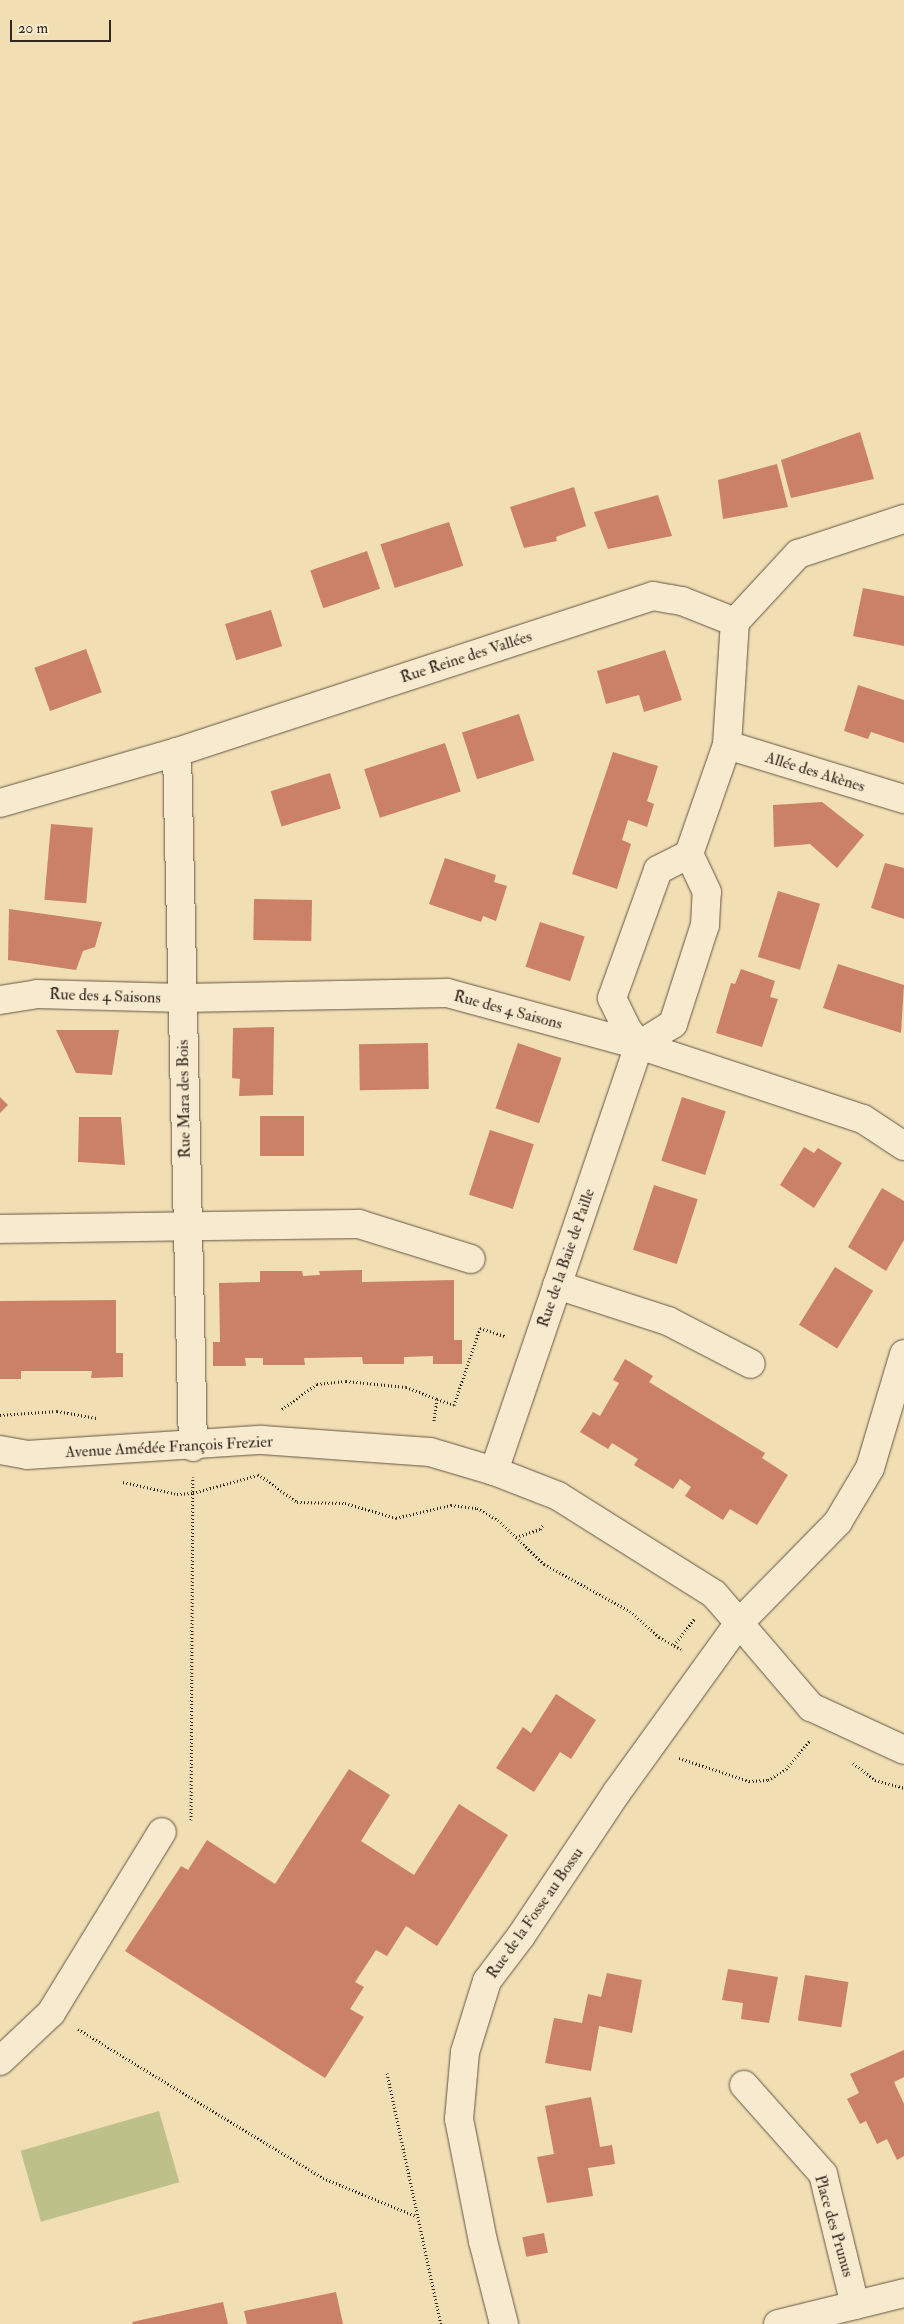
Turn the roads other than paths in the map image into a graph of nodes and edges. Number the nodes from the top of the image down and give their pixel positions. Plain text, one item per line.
1 (904, 519) edge
2 (735, 622) junction
3 (727, 745) junction
4 (177, 752) junction
5 (904, 799) edge
6 (0, 803) edge
7 (689, 854) junction
8 (182, 998) junction
9 (0, 1000) edge
10 (639, 1046) junction
11 (904, 1146) edge
12 (187, 1227) junction
13 (0, 1229) edge
14 (471, 1259) dead end
15 (557, 1285) junction
16 (904, 1354) edge
17 (751, 1364) dead end
18 (192, 1447) junction
19 (0, 1450) edge
20 (494, 1471) junction
21 (739, 1623) junction
22 (904, 1750) edge
23 (162, 1832) road end
24 (0, 2061) edge
25 (744, 2085) dead end
26 (904, 2293) edge
27 (856, 2304) junction
28 (504, 2324) edge
29 (778, 2324) edge

1 - 2 street
2 - 3 street
2 - 4 street, Rue Reine des Vallées
3 - 5 street, Allée des Akènes
3 - 7 street
4 - 6 street, Rue Reine des Vallées
4 - 8 street, Rue Mara des Bois
7 - 10 street
7 - 10 street
8 - 9 street, Rue des 4 Saisons
8 - 10 street, Rue des 4 Saisons
8 - 12 street, Rue Mara des Bois
10 - 11 street, Rue des 4 Saisons
10 - 15 street, Rue de la Baie de Paille
12 - 13 street
12 - 14 street
12 - 18 street, Rue Mara des Bois
15 - 17 street
15 - 20 street, Rue de la Baie de Paille
16 - 21 street
18 - 19 street, Avenue Amédée François Frezier
18 - 20 street, Avenue Amédée François Frezier
20 - 21 street, Avenue Amédée François Frezier
21 - 22 street, Avenue Amédée François Frezier
21 - 28 street, Rue de la Fosse au Bossu
23 - 24 street
25 - 27 street, Place des Prunus
26 - 27 street
27 - 29 street

